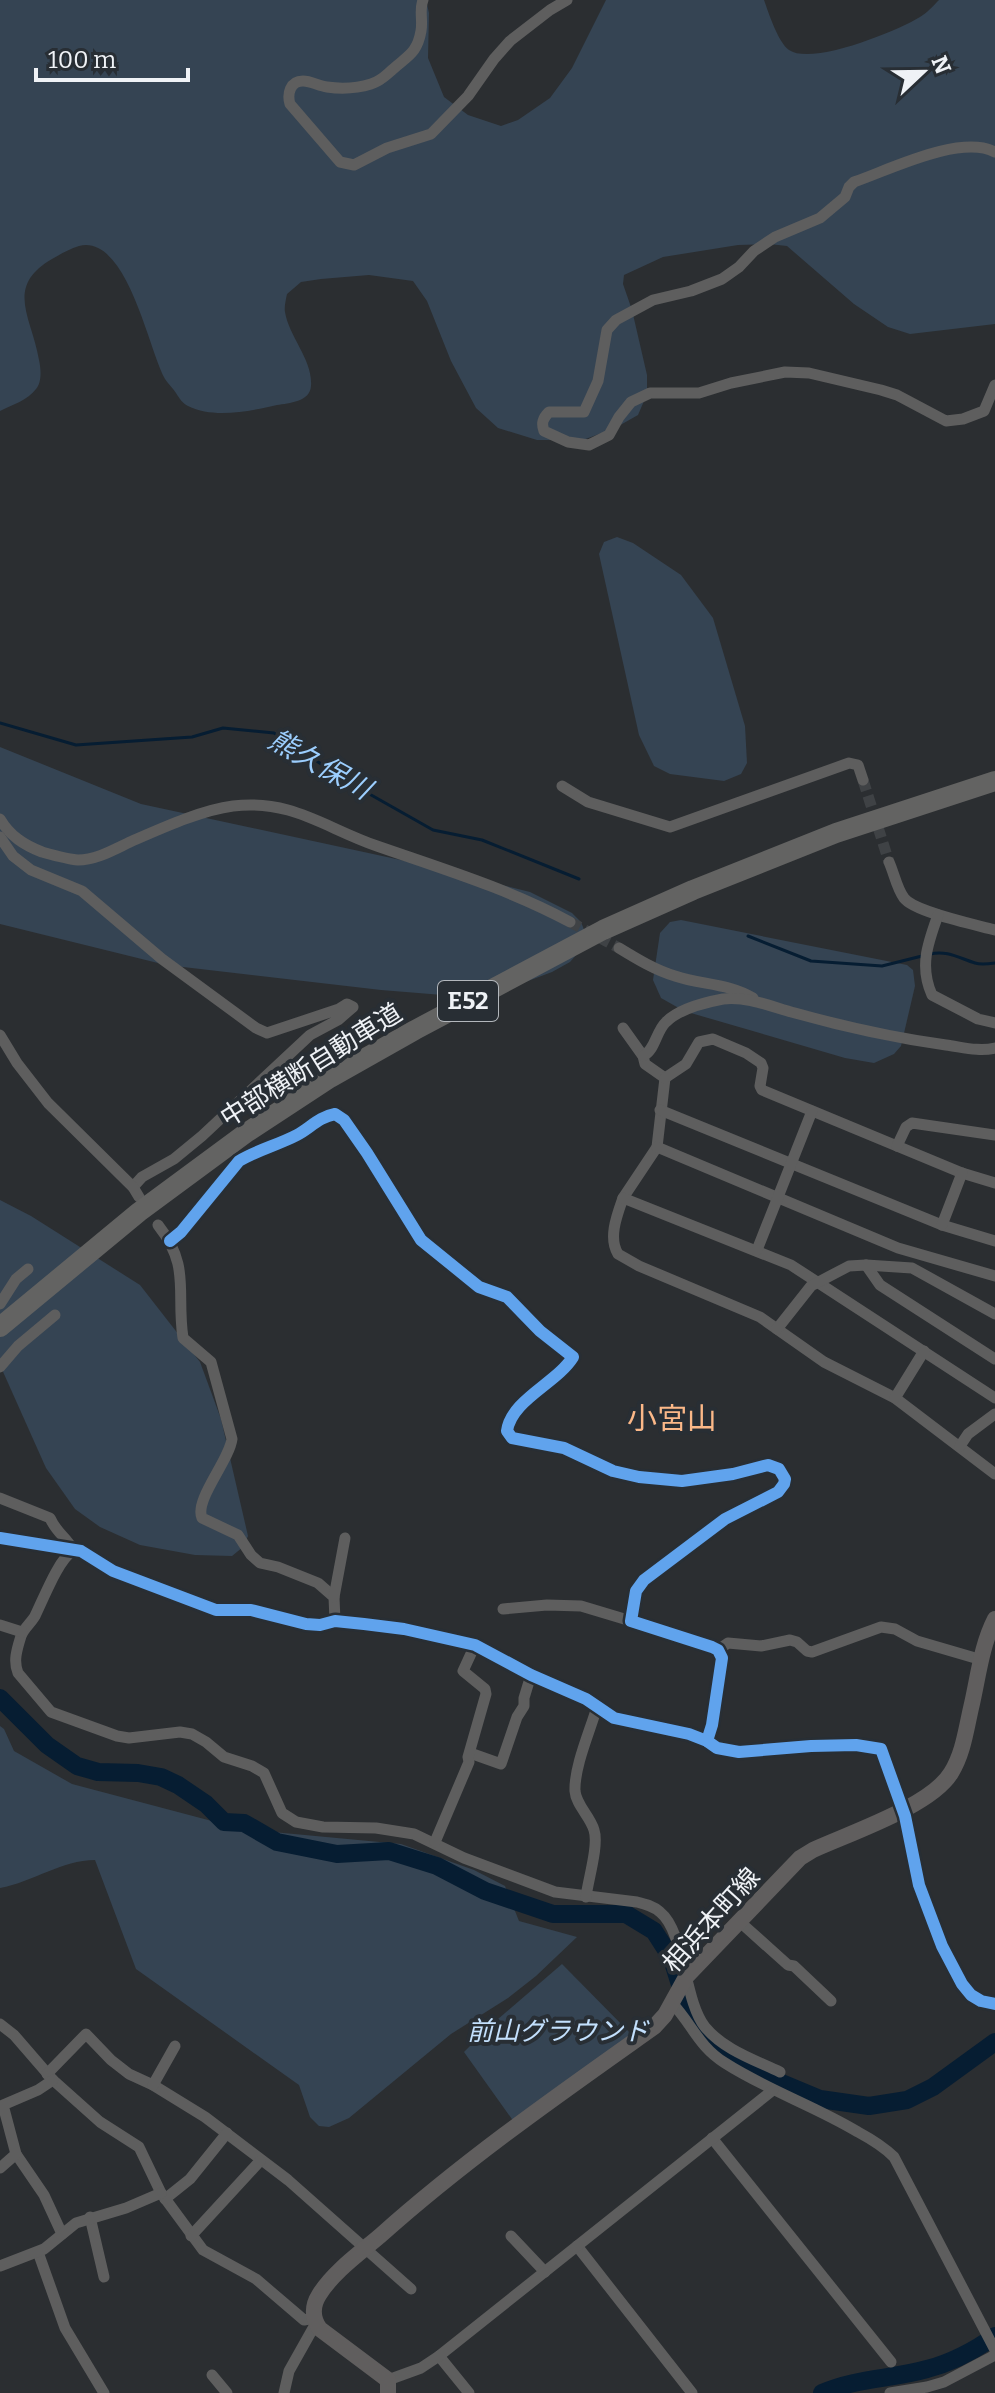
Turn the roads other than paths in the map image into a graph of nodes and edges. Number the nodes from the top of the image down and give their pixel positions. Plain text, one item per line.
1 (423, 0) edge
2 (567, 0) edge
3 (995, 152) edge
4 (995, 385) edge
5 (863, 780) dead end
6 (995, 781) edge
7 (562, 786) dead end
8 (0, 819) edge
9 (0, 837) edge
10 (889, 862) tunnel mouth
11 (938, 915) junction
12 (570, 922) tunnel mouth
13 (995, 930) edge
14 (619, 948) tunnel mouth
15 (761, 1002) junction
16 (995, 1023) edge
17 (623, 1028) dead end
18 (0, 1035) edge
19 (995, 1048) edge
20 (643, 1056) junction
21 (665, 1078) junction
22 (660, 1110) junction
23 (812, 1111) junction
24 (995, 1135) edge
25 (897, 1146) junction
26 (657, 1147) junction
27 (792, 1164) junction
28 (962, 1173) junction
29 (995, 1183) edge
30 (778, 1197) junction
31 (623, 1198) junction
32 (158, 1225) dead end
33 (942, 1225) junction
34 (170, 1241) junction
35 (995, 1241) edge
36 (757, 1250) junction
37 (866, 1265) junction
38 (28, 1269) dead end
39 (995, 1276) edge
40 (817, 1282) junction
41 (0, 1304) edge
42 (995, 1314) edge
43 (55, 1315) dead end
44 (0, 1327) edge
45 (777, 1329) junction
46 (924, 1351) junction
47 (995, 1359) edge
48 (0, 1367) edge
49 (895, 1398) junction
50 (995, 1398) edge
51 (995, 1414) edge
52 (960, 1446) junction
53 (995, 1474) edge
54 (0, 1498) edge
55 (0, 1538) edge
56 (345, 1538) dead end
57 (73, 1551) junction
58 (334, 1597) junction
59 (503, 1609) dead end
60 (995, 1619) edge
61 (335, 1621) junction
62 (631, 1621) junction
63 (0, 1625) edge
64 (22, 1632) junction
65 (475, 1645) junction
66 (718, 1650) junction
67 (982, 1660) junction
68 (531, 1675) junction
69 (597, 1707) junction
70 (707, 1741) junction
71 (470, 1753) junction
72 (902, 1809) junction
73 (435, 1842) junction
74 (586, 1897) junction
75 (740, 1922) junction
76 (680, 1988) junction
77 (831, 2001) dead end
78 (995, 2004) edge
79 (0, 2024) edge
80 (175, 2046) dead end
81 (780, 2072) dead end
82 (50, 2077) junction
83 (153, 2085) junction
84 (773, 2090) junction
85 (227, 2133) junction
86 (712, 2138) junction
87 (16, 2154) junction
88 (260, 2161) junction
89 (0, 2168) edge
90 (163, 2196) junction
91 (90, 2217) junction
92 (62, 2234) junction
93 (191, 2236) junction
94 (511, 2236) dead end
95 (577, 2246) junction
96 (365, 2249) junction
97 (38, 2252) junction
98 (0, 2266) edge
99 (545, 2272) junction
100 (104, 2277) dead end
101 (411, 2289) dead end
102 (315, 2321) junction
103 (995, 2351) edge
104 (439, 2356) junction
105 (891, 2362) dead end
106 (212, 2375) dead end
107 (388, 2387) edge
108 (104, 2393) edge
109 (227, 2393) edge
110 (284, 2393) edge
111 (469, 2393) edge
112 (692, 2393) edge
113 (890, 2393) edge

1 - 2 street
3 - 4 street
5 - 7 street
6 - 44 highway, 中部横断自動車道 / E52
8 - 12 street
9 - 18 street
10 - 11 street
11 - 13 street
11 - 16 street
14 - 15 street
15 - 19 street
15 - 20 street
17 - 20 street
20 - 21 street
21 - 22 street
21 - 23 street
22 - 26 street
22 - 27 street
23 - 25 street
23 - 27 street
24 - 25 street
25 - 28 street
26 - 30 street
26 - 31 street
27 - 30 street
27 - 33 street
28 - 29 street
28 - 33 street
30 - 36 street
30 - 39 street
31 - 36 street
31 - 45 street
32 - 34 street
33 - 35 street
34 - 58 street
34 - 62 street
36 - 40 street
37 - 40 street
37 - 42 street
37 - 47 street
38 - 41 street
40 - 45 street
40 - 46 street
43 - 48 street
45 - 49 street
46 - 49 street
46 - 50 street
49 - 52 street
51 - 52 street
52 - 53 street
54 - 57 street
55 - 57 street
56 - 58 street
57 - 61 street
57 - 64 street
58 - 61 street
59 - 62 street
60 - 67 main road, 相浜本町線
61 - 65 street
62 - 66 street
63 - 64 street
64 - 73 street
65 - 68 street
65 - 71 street
66 - 67 street
66 - 70 street
67 - 72 main road, 相浜本町線
68 - 69 street
68 - 71 street
69 - 70 street
69 - 74 street
70 - 72 street
71 - 73 street
72 - 75 main road, 相浜本町線
72 - 78 street
73 - 74 street
74 - 76 street
75 - 76 main road, 相浜本町線
75 - 77 street
76 - 81 street
76 - 84 street
76 - 96 main road, 相浜本町線
79 - 82 street
80 - 83 street
82 - 83 street
82 - 87 street
82 - 90 street
83 - 85 street
84 - 86 street
84 - 103 street
85 - 88 street
85 - 90 street
86 - 95 street
86 - 105 street
87 - 89 street
87 - 92 street
88 - 93 street
88 - 96 street
90 - 91 street
90 - 93 street
91 - 92 street
91 - 100 street
92 - 97 street
93 - 102 street
94 - 99 street
95 - 99 street
95 - 112 street
96 - 101 street
96 - 102 main road, 相浜本町線
97 - 98 street
97 - 108 street
99 - 104 street
102 - 107 main road
102 - 110 street
103 - 113 street
104 - 107 street
104 - 111 street
106 - 109 street

